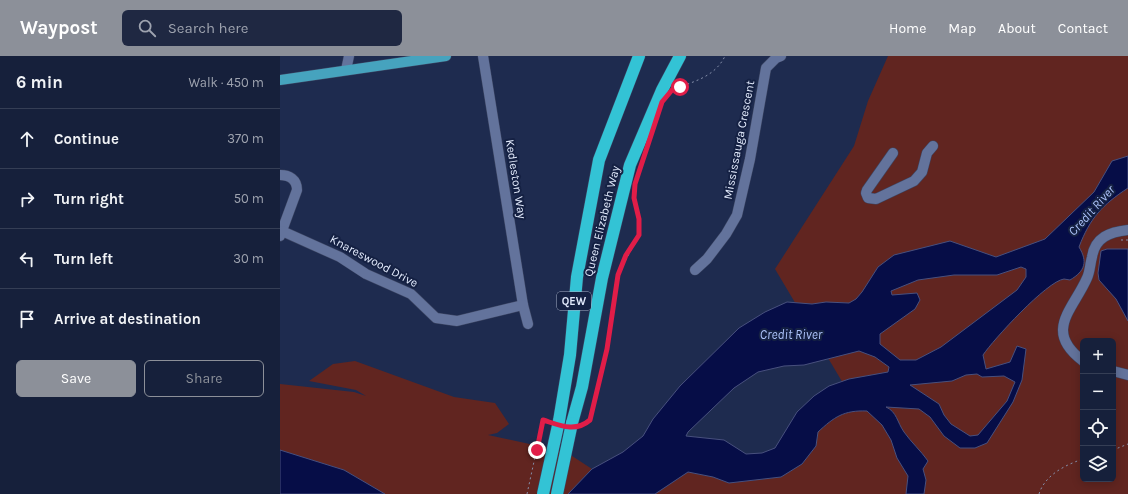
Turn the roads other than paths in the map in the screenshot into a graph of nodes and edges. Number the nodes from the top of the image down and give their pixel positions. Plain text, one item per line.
1 (349, 56) edge
2 (446, 56) edge
3 (483, 56) edge
4 (638, 56) edge
5 (680, 56) edge
6 (781, 56) edge
7 (346, 70) junction
8 (280, 80) edge
9 (933, 146) dead end
10 (893, 153) dead end
11 (280, 175) edge
12 (1128, 230) edge
13 (281, 233) edge
14 (695, 270) dead end
15 (523, 305) junction
16 (528, 324) dead end
17 (1080, 359) edge
18 (1116, 372) edge
19 (1128, 375) edge
20 (543, 494) edge
21 (556, 494) edge

1 - 7 street
2 - 7 main road
3 - 15 street, Kedleston Way
4 - 20 highway, Queen Elizabeth Way / QEW, bridge
5 - 21 highway, Queen Elizabeth Way / QEW, bridge
6 - 14 street, Mississauga Crescent
7 - 8 main road
9 - 10 street
11 - 13 street
12 - 17 street
13 - 15 street, Knareswood Drive
15 - 16 street
18 - 19 street

